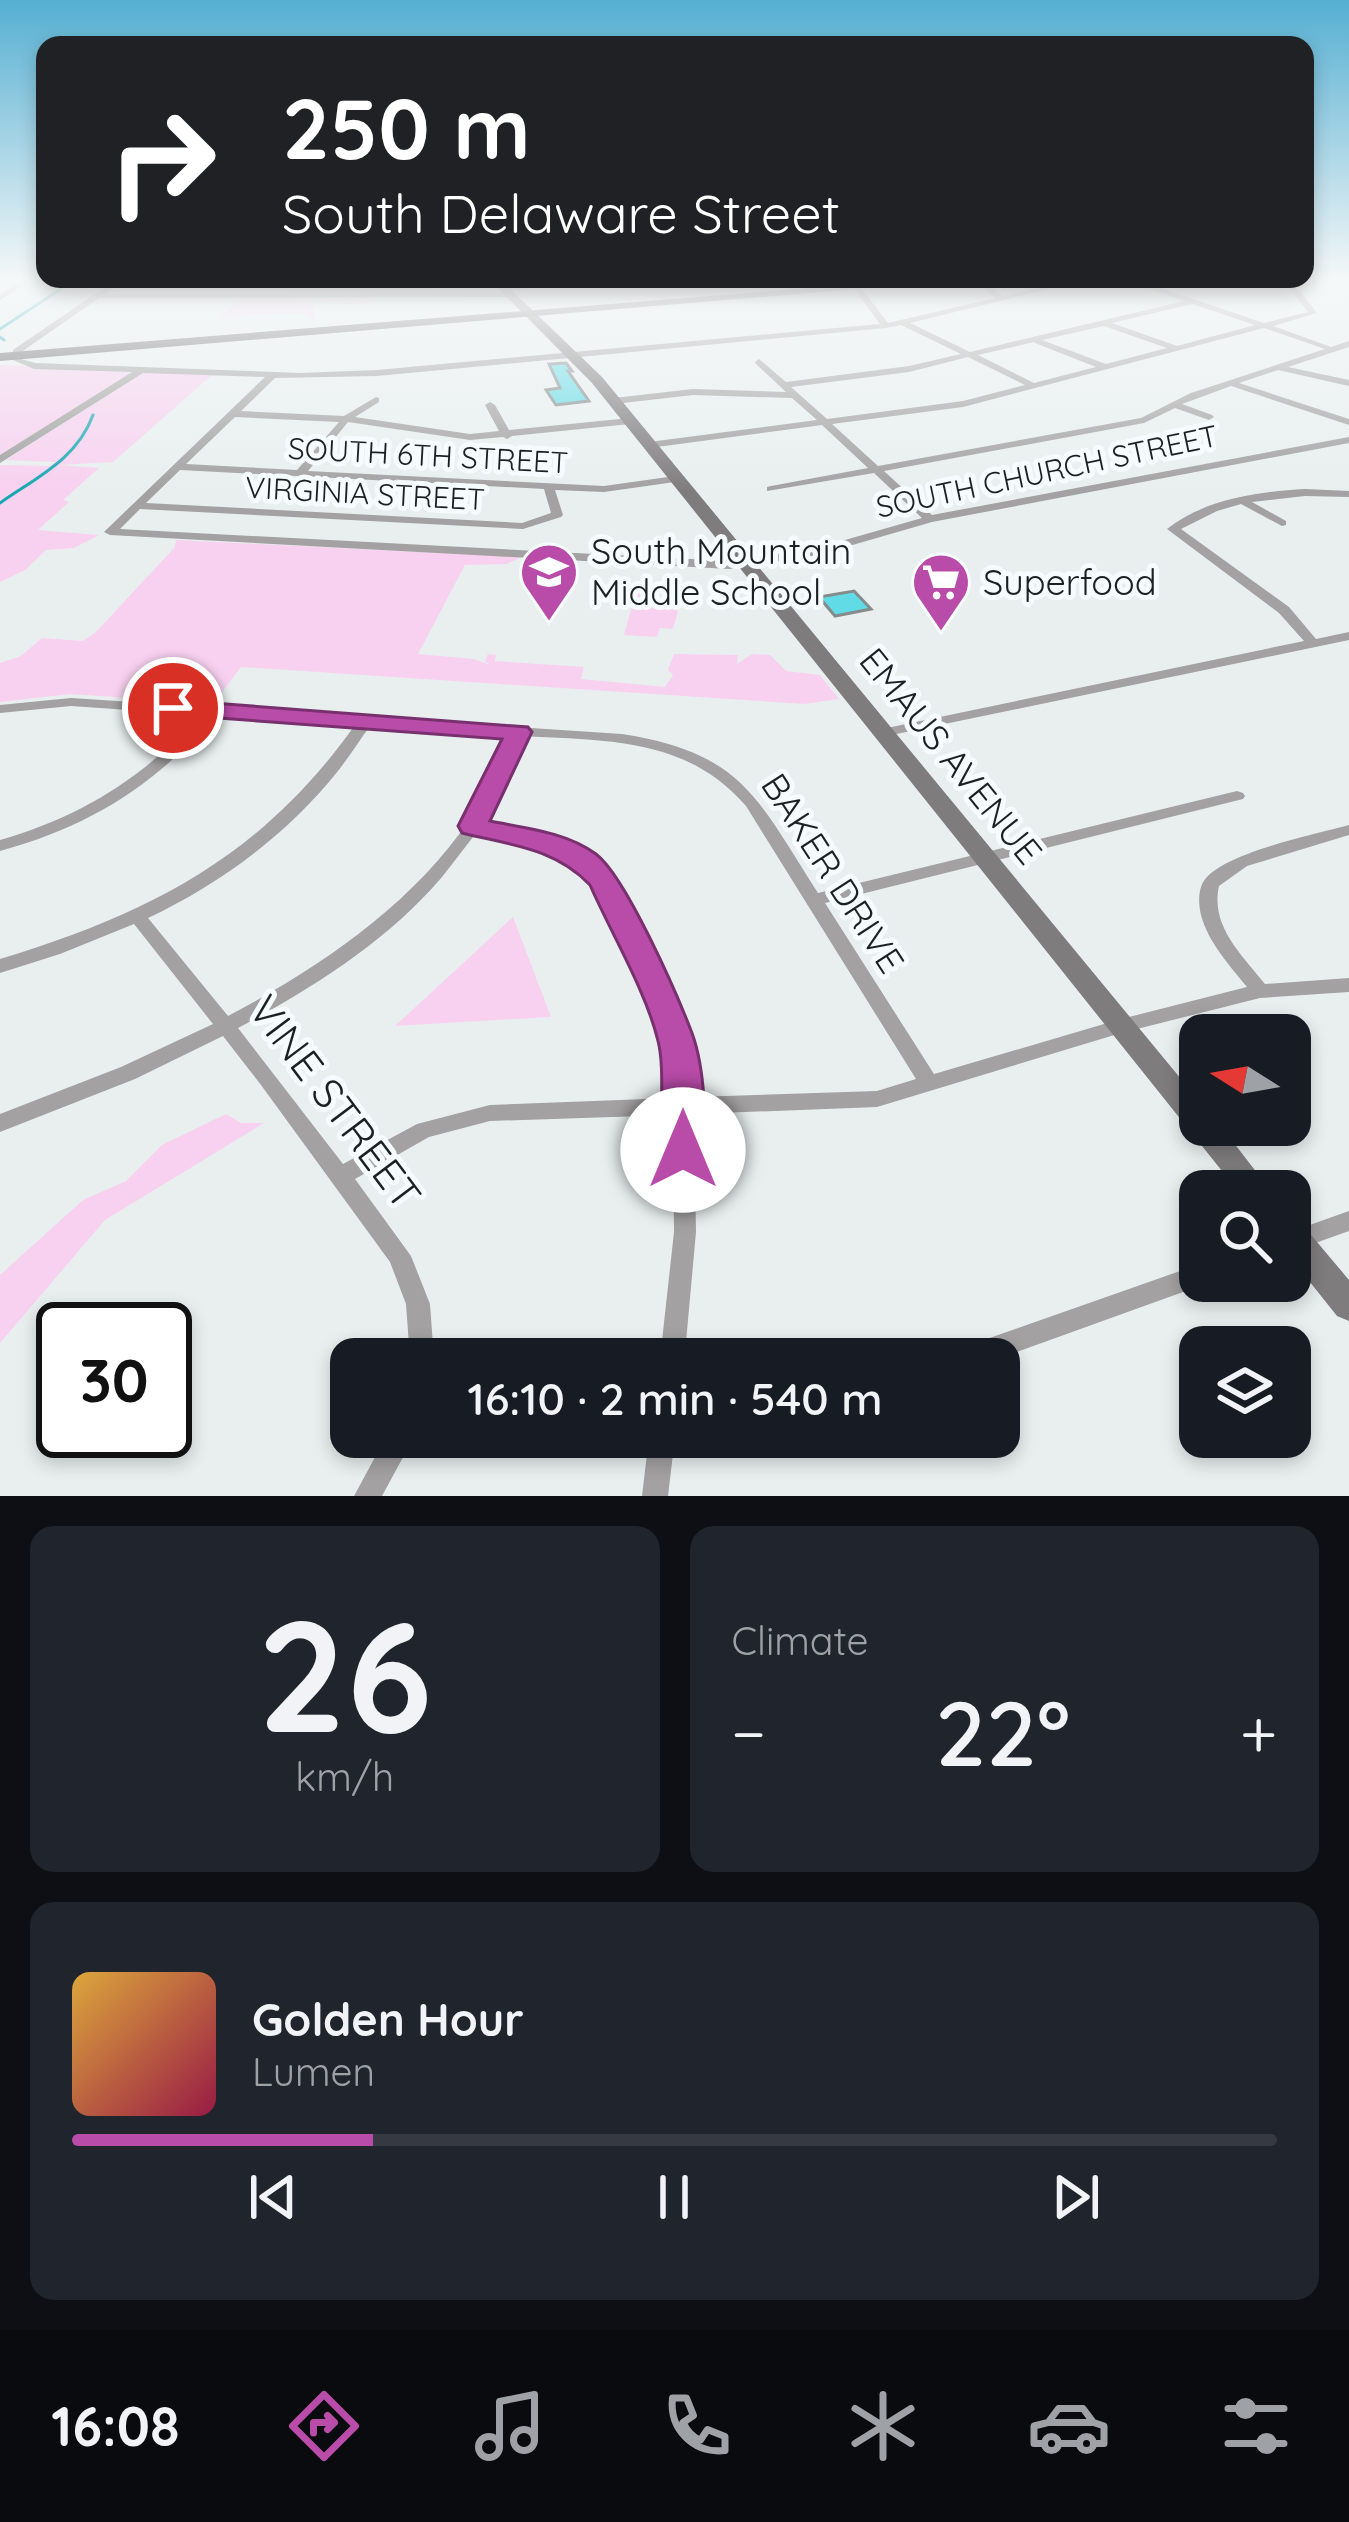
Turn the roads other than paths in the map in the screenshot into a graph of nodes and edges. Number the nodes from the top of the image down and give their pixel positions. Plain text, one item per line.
1 (102, 351) edge
2 (567, 351) edge
3 (616, 351) edge
4 (957, 351) edge
5 (988, 351) edge
6 (1064, 351) edge
7 (1170, 351) edge
8 (1323, 351) edge
9 (571, 355) junction
10 (967, 356) junction
11 (6, 359) edge
12 (759, 362) dead end
13 (34, 365) junction
14 (1106, 368) junction
15 (1280, 368) junction
16 (143, 369) junction
17 (273, 375) junction
18 (1349, 383) edge
19 (1232, 384) junction
20 (1034, 386) junction
21 (788, 390) junction
22 (376, 400) dead end
23 (614, 401) junction
24 (1172, 404) junction
25 (490, 405) dead end
26 (232, 414) junction
27 (1209, 417) dead end
28 (346, 419) junction
29 (630, 421) junction
30 (1349, 422) edge
31 (823, 423) junction
32 (507, 436) junction
33 (1349, 440) edge
34 (649, 445) junction
35 (0, 460) edge
36 (177, 467) junction
37 (876, 470) junction
38 (300, 473) junction
39 (675, 479) junction
40 (549, 486) junction
41 (771, 489) dead end
42 (1349, 494) edge
43 (1246, 502) junction
44 (137, 506) junction
45 (930, 519) junction
46 (1282, 523) dead end
47 (742, 563) junction
48 (1349, 636) edge
49 (1313, 643) junction
50 (0, 709) edge
51 (212, 711) junction
52 (365, 722) junction
53 (518, 732) junction
54 (882, 733) junction
55 (1238, 796) dead end
56 (473, 826) junction
57 (1349, 830) edge
58 (0, 846) edge
59 (984, 858) junction
60 (814, 900) junction
61 (137, 916) junction
62 (0, 966) edge
63 (1349, 985) edge
64 (1260, 992) junction
65 (1121, 1026) junction
66 (226, 1027) junction
67 (930, 1084) junction
68 (1179, 1097) edge
69 (682, 1107) junction
70 (0, 1123) edge
71 (1219, 1146) edge
72 (1239, 1170) edge
73 (340, 1177) junction
74 (1349, 1221) edge
75 (1311, 1232) edge
76 (1311, 1260) edge
77 (1179, 1282) edge
78 (1349, 1305) edge
79 (421, 1338) edge
80 (674, 1338) edge
81 (1020, 1339) edge
82 (389, 1458) edge
83 (660, 1458) edge
84 (367, 1496) edge
85 (655, 1496) edge

1 - 11 main road
2 - 9 main road, EMAUS AVENUE
3 - 9 street
4 - 10 street
5 - 10 street
6 - 14 street
7 - 14 street
8 - 15 street
9 - 17 street
9 - 23 main road, EMAUS AVENUE
10 - 20 street
10 - 21 street
11 - 13 street
11 - 13 street
12 - 21 street
13 - 16 street
14 - 20 street
15 - 18 street
15 - 19 street
16 - 17 street
16 - 35 street
17 - 26 street
19 - 24 street
19 - 30 street
20 - 31 street
21 - 23 street
21 - 31 street
22 - 28 street
23 - 29 main road, EMAUS AVENUE
24 - 27 street
24 - 37 street
25 - 32 street
26 - 28 street
26 - 36 street
28 - 32 street
28 - 38 street
29 - 32 street
29 - 34 main road, EMAUS AVENUE
31 - 34 street
31 - 37 street
33 - 45 street, SOUTH CHURCH STREET
34 - 39 main road, EMAUS AVENUE
36 - 38 street, SOUTH 6TH STREET
36 - 44 street
37 - 41 street
37 - 45 street
38 - 40 street, SOUTH 6TH STREET
39 - 40 street, SOUTH 6TH STREET
39 - 47 main road, EMAUS AVENUE
40 - 44 street, VIRGINIA STREET
42 - 43 street
43 - 46 street
43 - 49 street
44 - 47 street, SOUTH CHURCH STREET
45 - 47 street, SOUTH CHURCH STREET
47 - 54 main road, EMAUS AVENUE
48 - 49 street
49 - 54 street
50 - 51 street, BAKER DRIVE
51 - 52 street, BAKER DRIVE
51 - 58 street
52 - 53 street, BAKER DRIVE
52 - 61 street
53 - 56 street
53 - 60 street, BAKER DRIVE
54 - 59 main road, EMAUS AVENUE
55 - 59 street
56 - 66 street
56 - 69 street
57 - 64 street
59 - 60 street
59 - 65 main road, EMAUS AVENUE
60 - 67 street, BAKER DRIVE
61 - 62 street
61 - 66 street, VINE STREET
63 - 64 street
64 - 65 street
65 - 67 street
65 - 68 main road, EMAUS AVENUE
66 - 70 street
66 - 73 street, VINE STREET
67 - 69 street
69 - 73 street
69 - 80 street
71 - 72 main road, EMAUS AVENUE
73 - 79 street, VINE STREET
74 - 75 street
76 - 78 main road
77 - 81 street
82 - 84 street
83 - 85 street

